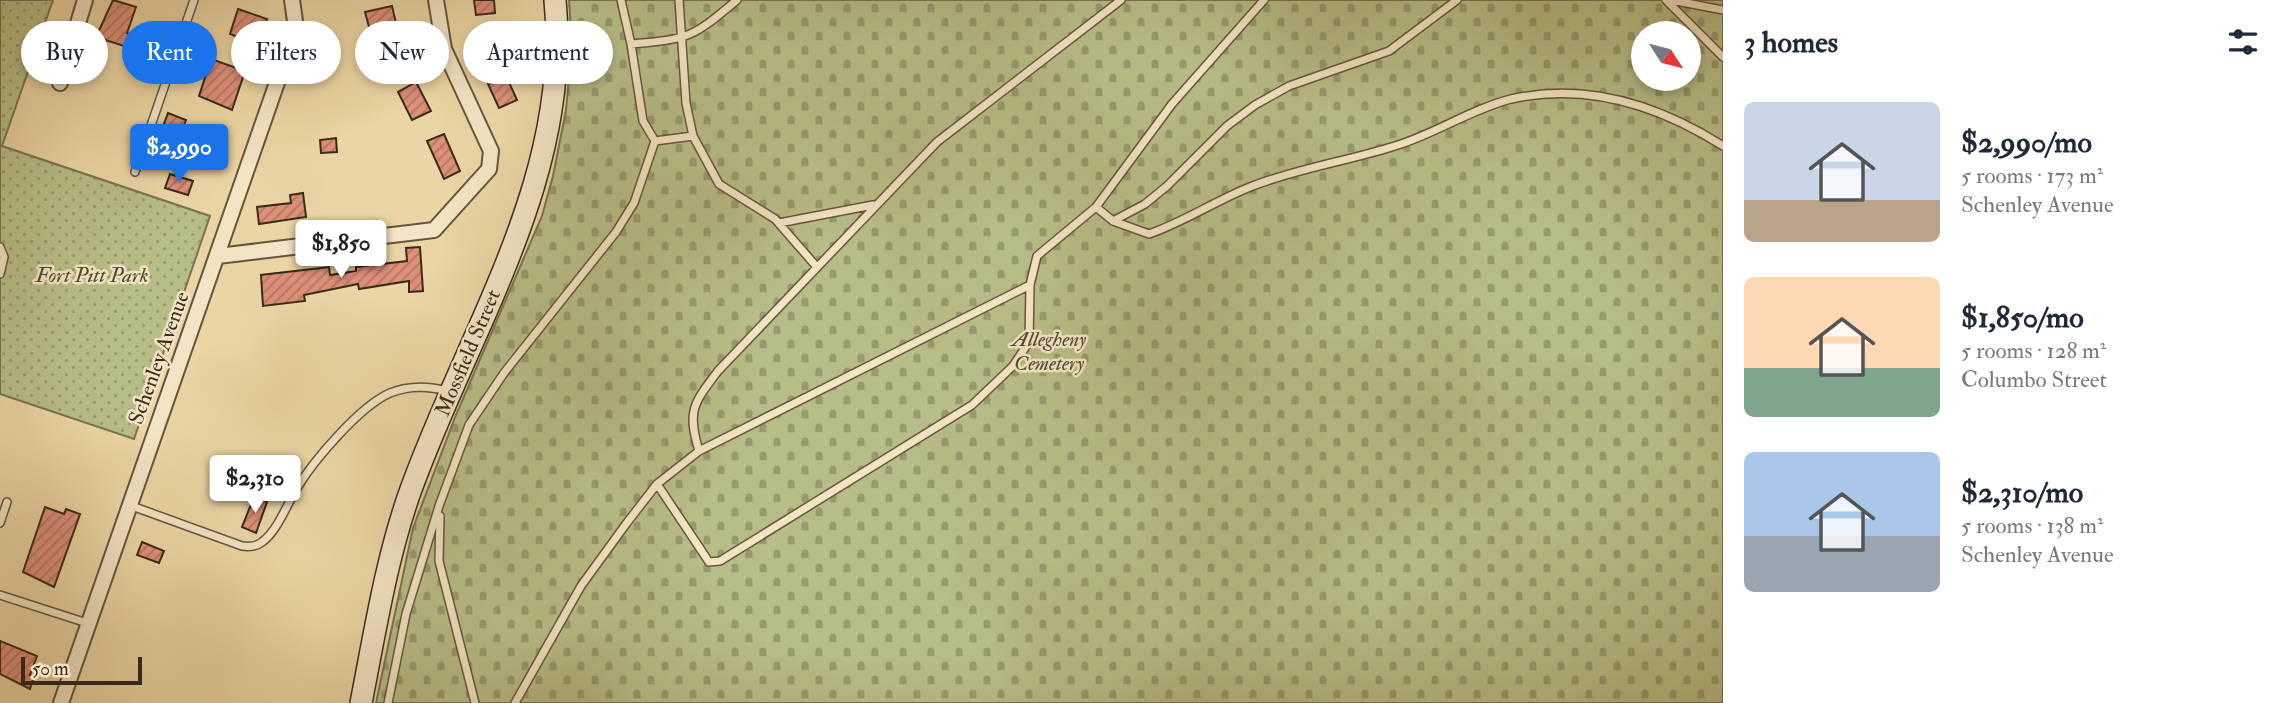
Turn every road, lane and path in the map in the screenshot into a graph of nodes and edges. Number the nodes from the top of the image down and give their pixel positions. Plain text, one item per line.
1 (85, 0) edge
2 (194, 0) edge
3 (292, 0) edge
4 (436, 0) edge
5 (555, 0) edge
6 (621, 0) edge
7 (679, 0) edge
8 (737, 0) edge
9 (1121, 0) edge
10 (1264, 0) edge
11 (1457, 0) edge
12 (1669, 0) edge
13 (1723, 10) edge
14 (79, 21) edge
15 (680, 40) junction
16 (631, 44) junction
17 (1723, 57) edge
18 (693, 136) junction
19 (655, 141) junction
20 (1723, 146) edge
21 (135, 172) dead end
22 (873, 205) junction
23 (1096, 206) junction
24 (1113, 221) junction
25 (779, 223) junction
26 (0, 247) edge
27 (218, 256) junction
28 (816, 266) junction
29 (0, 274) edge
30 (1030, 285) junction
31 (452, 392) junction
32 (699, 451) junction
33 (657, 484) junction
34 (443, 495) junction
35 (7, 502) dead end
36 (129, 505) junction
37 (0, 523) edge
38 (0, 595) edge
39 (87, 623) junction
40 (61, 703) edge
41 (361, 703) edge
42 (388, 703) edge
43 (475, 703) edge
44 (515, 703) edge

1 - 14 street
2 - 21 lane
3 - 27 street, Schenley Avenue
4 - 27 street
5 - 31 street, Mossfield Street
6 - 16 lane
7 - 15 lane
8 - 15 lane
9 - 22 lane
10 - 23 lane
11 - 24 lane
12 - 13 lane
12 - 17 lane
15 - 16 lane
15 - 18 lane
16 - 19 lane
18 - 19 lane
18 - 25 lane
19 - 34 lane
20 - 24 lane
22 - 25 lane
22 - 28 lane
23 - 24 lane
23 - 30 lane
25 - 28 lane
26 - 29 lane
27 - 36 street, Schenley Avenue
28 - 32 lane
30 - 32 lane
30 - 33 lane
31 - 36 lane
31 - 41 street, Mossfield Street
32 - 33 lane
33 - 44 lane
34 - 42 lane
34 - 43 lane
35 - 37 lane
36 - 39 street, Schenley Avenue
38 - 39 lane
39 - 40 street, Schenley Avenue

